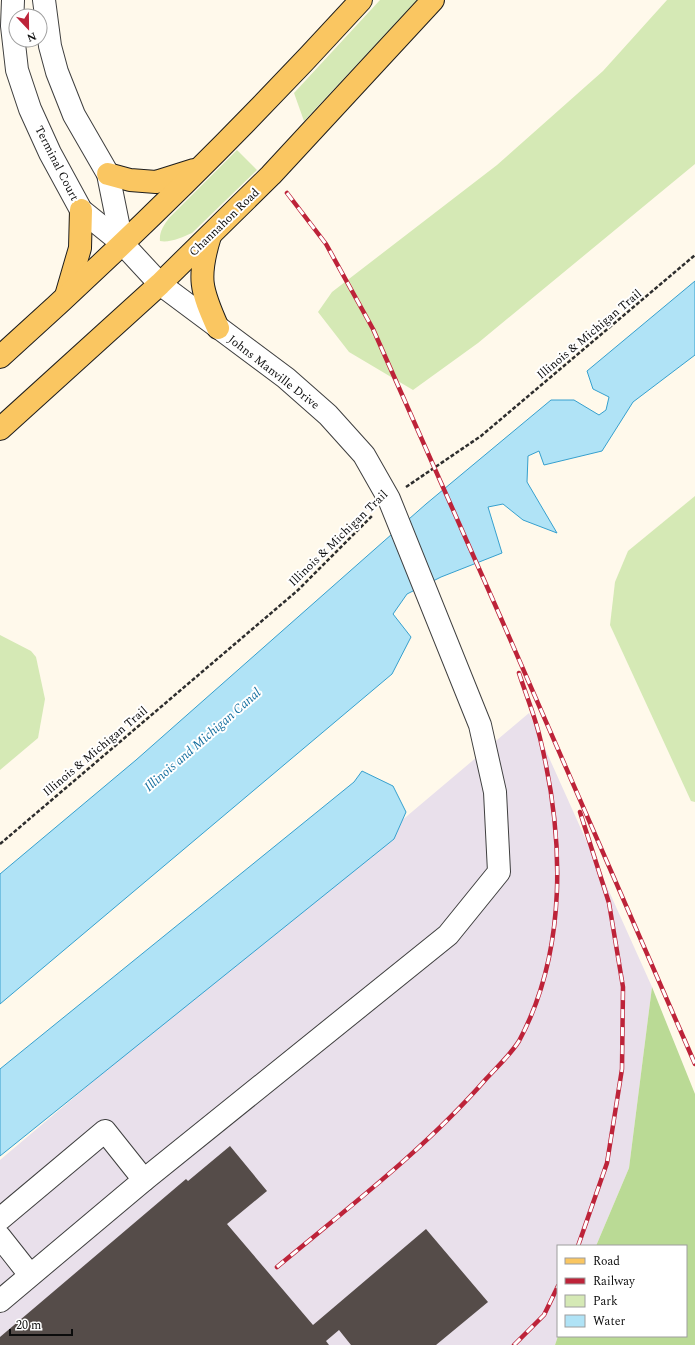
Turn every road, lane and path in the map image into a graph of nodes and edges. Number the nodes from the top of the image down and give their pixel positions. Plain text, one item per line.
1 (13, 0) edge
2 (44, 0) edge
3 (361, 0) edge
4 (433, 0) edge
5 (199, 168) junction
6 (108, 174) junction
7 (81, 210) junction
8 (211, 234) junction
9 (122, 243) junction
10 (695, 255) edge
11 (160, 284) junction
12 (66, 296) junction
13 (218, 328) junction
14 (0, 357) edge
15 (0, 429) edge
16 (392, 508) junction
17 (0, 844) edge
18 (144, 1180) junction
19 (0, 1219) edge
20 (0, 1237) edge
21 (30, 1275) junction
22 (0, 1301) edge

1 - 7 street, Terminal Court
2 - 6 street
3 - 5 main road
4 - 8 main road, Channahon Road
5 - 6 main road
5 - 9 main road
6 - 9 street
7 - 9 street, Terminal Court
7 - 12 main road
8 - 11 main road, Channahon Road
8 - 13 main road
9 - 11 street, Terminal Court
9 - 12 main road
10 - 16 path, Illinois & Michigan Trail
11 - 13 street, Johns Manville Drive
11 - 15 main road, Channahon Road
12 - 14 main road
13 - 16 street, Johns Manville Drive
16 - 17 path, Illinois & Michigan Trail
16 - 18 street, Johns Manville Drive
18 - 19 street
18 - 21 street
20 - 21 street
21 - 22 street

